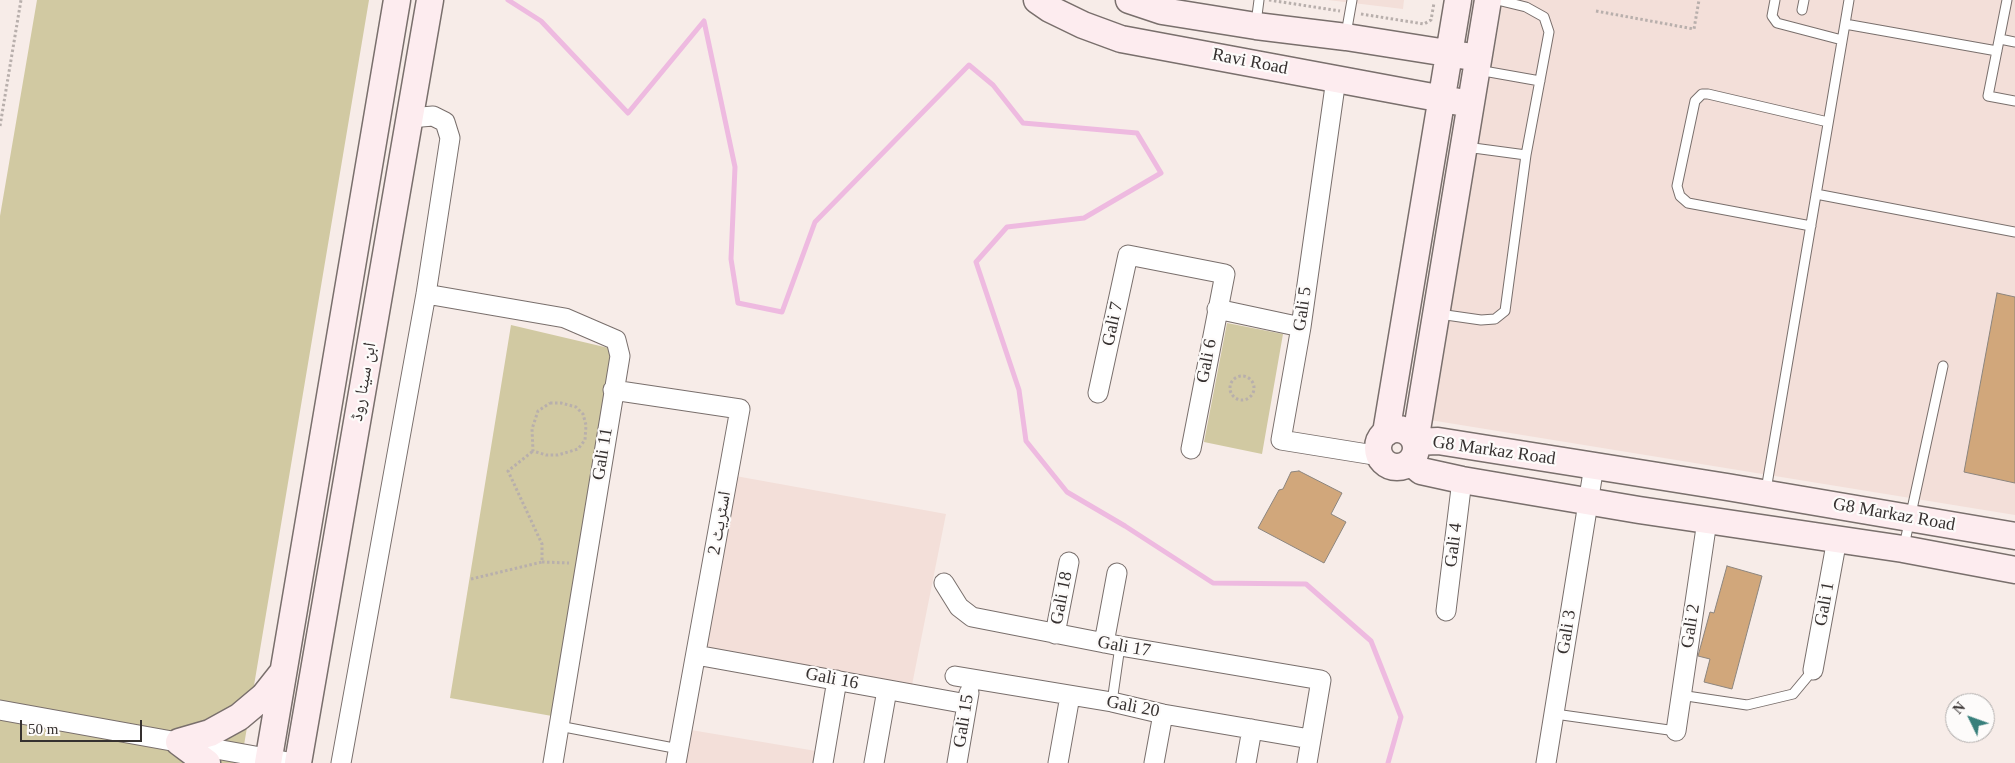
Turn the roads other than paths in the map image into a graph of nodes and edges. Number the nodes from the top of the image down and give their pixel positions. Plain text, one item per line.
1 (398, 0) edge
2 (430, 0) edge
3 (1037, 0) edge
4 (1129, 0) edge
5 (1259, 0) edge
6 (1352, 0) edge
7 (1458, 0) edge
8 (1488, 0) edge
9 (1497, 0) edge
10 (1775, 0) edge
11 (1804, 0) edge
12 (1849, 0) edge
13 (2007, 0) edge
14 (1802, 10) dead end
15 (1845, 24) junction
16 (1256, 26) junction
17 (1346, 36) junction
18 (2000, 39) junction
19 (1842, 40) junction
20 (2015, 42) edge
21 (1997, 51) junction
22 (1450, 54) junction
23 (1477, 64) junction
24 (1336, 78) junction
25 (1540, 81) junction
26 (1440, 99) junction
27 (2015, 101) edge
28 (1470, 104) junction
29 (410, 118) junction
30 (1828, 122) junction
31 (1463, 147) junction
32 (1526, 155) junction
33 (1816, 194) junction
34 (1811, 226) junction
35 (2015, 232) edge
36 (1225, 274) joint
37 (426, 294) junction
38 (1217, 309) junction
39 (1436, 314) junction
40 (1301, 327) junction
41 (1943, 366) dead end
42 (613, 390) junction
43 (1098, 393) dead end
44 (1383, 444) junction
45 (1191, 449) dead end
46 (1412, 452) junction
47 (1594, 466) junction
48 (1462, 480) junction
49 (1727, 487) junction
50 (1765, 493) junction
51 (1587, 502) junction
52 (1910, 518) junction
53 (1714, 522) junction
54 (1963, 527) junction
55 (2015, 536) edge
56 (1837, 539) junction
57 (1903, 548) junction
58 (1956, 559) junction
59 (1069, 562) dead end
60 (2015, 570) edge
61 (1117, 573) dead end
62 (944, 583) dead end
63 (1446, 611) dead end
64 (1055, 634) junction
65 (1112, 645) junction
66 (696, 655) junction
67 (284, 670) junction
68 (1813, 670) joint
69 (963, 677) joint
70 (837, 680) junction
71 (888, 690) junction
72 (1680, 695) junction
73 (1070, 696) junction
74 (1112, 702) junction
75 (967, 704) junction
76 (0, 710) edge
77 (1163, 714) junction
78 (1555, 714) junction
79 (559, 726) junction
80 (1252, 729) junction
81 (1676, 731) joint
82 (1310, 739) junction
83 (179, 742) junction
84 (678, 756) edge
85 (282, 762) edge
86 (207, 763) edge
87 (341, 763) edge
88 (553, 763) edge
89 (823, 763) edge
90 (874, 763) edge
91 (957, 763) edge
92 (1058, 763) edge
93 (1154, 763) edge
94 (1246, 763) edge
95 (1307, 763) edge
96 (1546, 763) edge

1 - 67 street, ابن سینا روڈ
2 - 29 street, ابن سینا روڈ
3 - 24 street, Ravi Road
4 - 16 street, Ravi Road
5 - 16 lane
6 - 17 lane
7 - 22 street
8 - 23 street, G8 Markaz Road
9 - 25 lane
10 - 19 lane
11 - 14 lane
12 - 15 lane
13 - 18 lane
15 - 19 lane
15 - 21 lane
16 - 17 street, Ravi Road
17 - 22 street, Ravi Road
18 - 20 lane
18 - 21 lane
19 - 30 lane
21 - 27 lane
22 - 23 street, Ravi Road
22 - 26 street
23 - 25 lane
23 - 28 street, G8 Markaz Road
24 - 26 street, Ravi Road
24 - 40 street, Gali 5
25 - 32 lane
26 - 28 street, Ravi Road
26 - 44 street
28 - 31 street, G8 Markaz Road
29 - 37 street
29 - 85 street, ابن سینا روڈ
30 - 33 lane
30 - 34 lane
31 - 32 lane
31 - 39 street, G8 Markaz Road
32 - 39 lane
33 - 34 lane
33 - 35 lane
34 - 50 lane
36 - 38 street, Gali 6
36 - 43 street, Gali 7
37 - 42 street, Gali 11
37 - 87 street
38 - 40 street
38 - 45 street, Gali 6
39 - 46 street, G8 Markaz Road
40 - 44 street, Gali 5
41 - 52 lane
42 - 66 street, اسٹریٹ 2
42 - 79 street, Gali 11
44 - 46 street
46 - 47 street, G8 Markaz Road
46 - 48 street, G8 Markaz Road
47 - 49 street, G8 Markaz Road
47 - 51 street, Gali 3
48 - 51 street, G8 Markaz Road
48 - 63 street, Gali 4
49 - 50 street, G8 Markaz Road
49 - 53 street
50 - 52 street, G8 Markaz Road
51 - 53 street, G8 Markaz Road
51 - 78 street, Gali 3
52 - 54 street, G8 Markaz Road
52 - 57 lane
53 - 56 street, G8 Markaz Road
53 - 72 street, Gali 2
54 - 55 street, G8 Markaz Road
54 - 58 street
56 - 57 street, G8 Markaz Road
56 - 68 street, Gali 1
57 - 58 street, G8 Markaz Road
58 - 60 street, G8 Markaz Road
59 - 64 street, Gali 18
61 - 65 street
62 - 64 street, Gali 17
64 - 65 street, Gali 17
65 - 74 lane
65 - 82 street, Gali 17
66 - 70 street, Gali 16
66 - 84 street, اسٹریٹ 2
67 - 83 street
67 - 85 street, ابن سینا روڈ
68 - 72 lane
69 - 73 street, Gali 20
69 - 75 street, Gali 15
70 - 71 street, Gali 16
70 - 89 street
71 - 75 street, Gali 16
71 - 90 street
72 - 81 street, Gali 2
73 - 74 street, Gali 20
73 - 92 street
74 - 77 street, Gali 20
75 - 91 street, Gali 15
76 - 83 street
77 - 80 street, Gali 20
77 - 93 street
78 - 81 lane
78 - 96 street, Gali 3
79 - 84 lane
79 - 88 street, Gali 11
80 - 82 street, Gali 20
80 - 94 street
82 - 95 street
83 - 85 street
83 - 86 street

